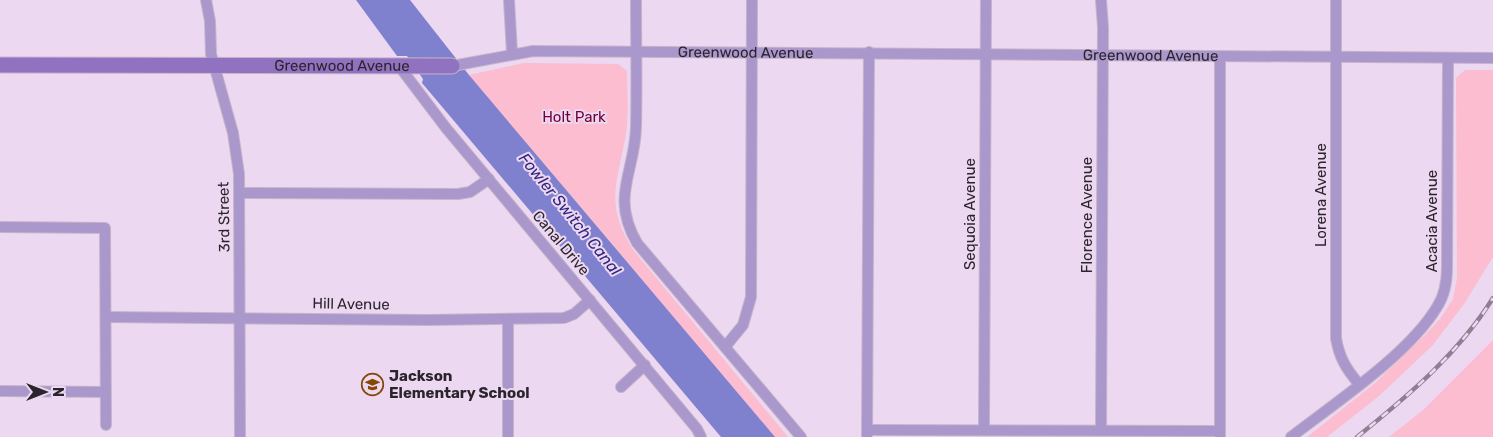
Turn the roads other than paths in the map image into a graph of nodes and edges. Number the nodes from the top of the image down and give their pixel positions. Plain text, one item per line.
1 (206, 0) edge
2 (509, 0) edge
3 (636, 0) edge
4 (752, 0) edge
5 (986, 0) edge
6 (1101, 0) edge
7 (1336, 0) edge
8 (636, 51) junction
9 (752, 52) junction
10 (869, 52) junction
11 (512, 53) junction
12 (986, 53) junction
13 (1103, 56) junction
14 (1220, 57) junction
15 (1337, 58) junction
16 (1448, 58) junction
17 (1493, 58) edge
18 (0, 65) edge
19 (214, 66) junction
20 (399, 66) junction
21 (452, 66) joint
22 (489, 179) junction
23 (240, 193) junction
24 (0, 227) edge
25 (590, 300) junction
26 (106, 317) junction
27 (240, 317) junction
28 (508, 319) junction
29 (725, 347) junction
30 (645, 365) junction
31 (1359, 384) junction
32 (621, 387) dead end
33 (0, 391) edge
34 (105, 392) junction
35 (106, 425) dead end
36 (984, 429) junction
37 (1101, 429) junction
38 (868, 434) edge
39 (1036, 434) edge
40 (1220, 434) edge
41 (240, 437) edge
42 (508, 437) edge
43 (702, 437) edge
44 (801, 437) edge
45 (1291, 437) edge

1 - 19 street, 3rd Street
2 - 11 street
3 - 8 street
4 - 9 street
5 - 12 street, Sequoia Avenue
6 - 13 street, Florence Avenue
7 - 15 street, Lorena Avenue
8 - 9 street, Greenwood Avenue
8 - 11 street, Greenwood Avenue
8 - 29 street
9 - 10 street, Greenwood Avenue
9 - 29 street
10 - 12 street, Greenwood Avenue
10 - 38 street
11 - 21 street, Greenwood Avenue
12 - 13 street, Greenwood Avenue
12 - 36 street, Sequoia Avenue
13 - 14 street, Greenwood Avenue
13 - 37 street, Florence Avenue
14 - 15 street, Greenwood Avenue
14 - 40 street
15 - 16 street, Greenwood Avenue
15 - 31 street, Lorena Avenue
16 - 17 street, Greenwood Avenue
16 - 31 street, Acacia Avenue
18 - 19 street, Greenwood Avenue
19 - 20 street, Greenwood Avenue
19 - 23 street, 3rd Street
20 - 21 street, Greenwood Avenue
20 - 22 street, Canal Drive
22 - 23 street
22 - 25 street, Canal Drive
23 - 27 street, 3rd Street
24 - 26 street
25 - 28 street, Hill Avenue
25 - 30 street, Canal Drive
26 - 27 street, Hill Avenue
26 - 34 street
27 - 28 street, Hill Avenue
27 - 41 street, 3rd Street
28 - 42 street
29 - 44 street
30 - 32 street
30 - 43 street, Canal Drive
31 - 45 street, Acacia Avenue
33 - 34 street
34 - 35 street
36 - 38 street
36 - 39 street
37 - 39 street
37 - 40 street

